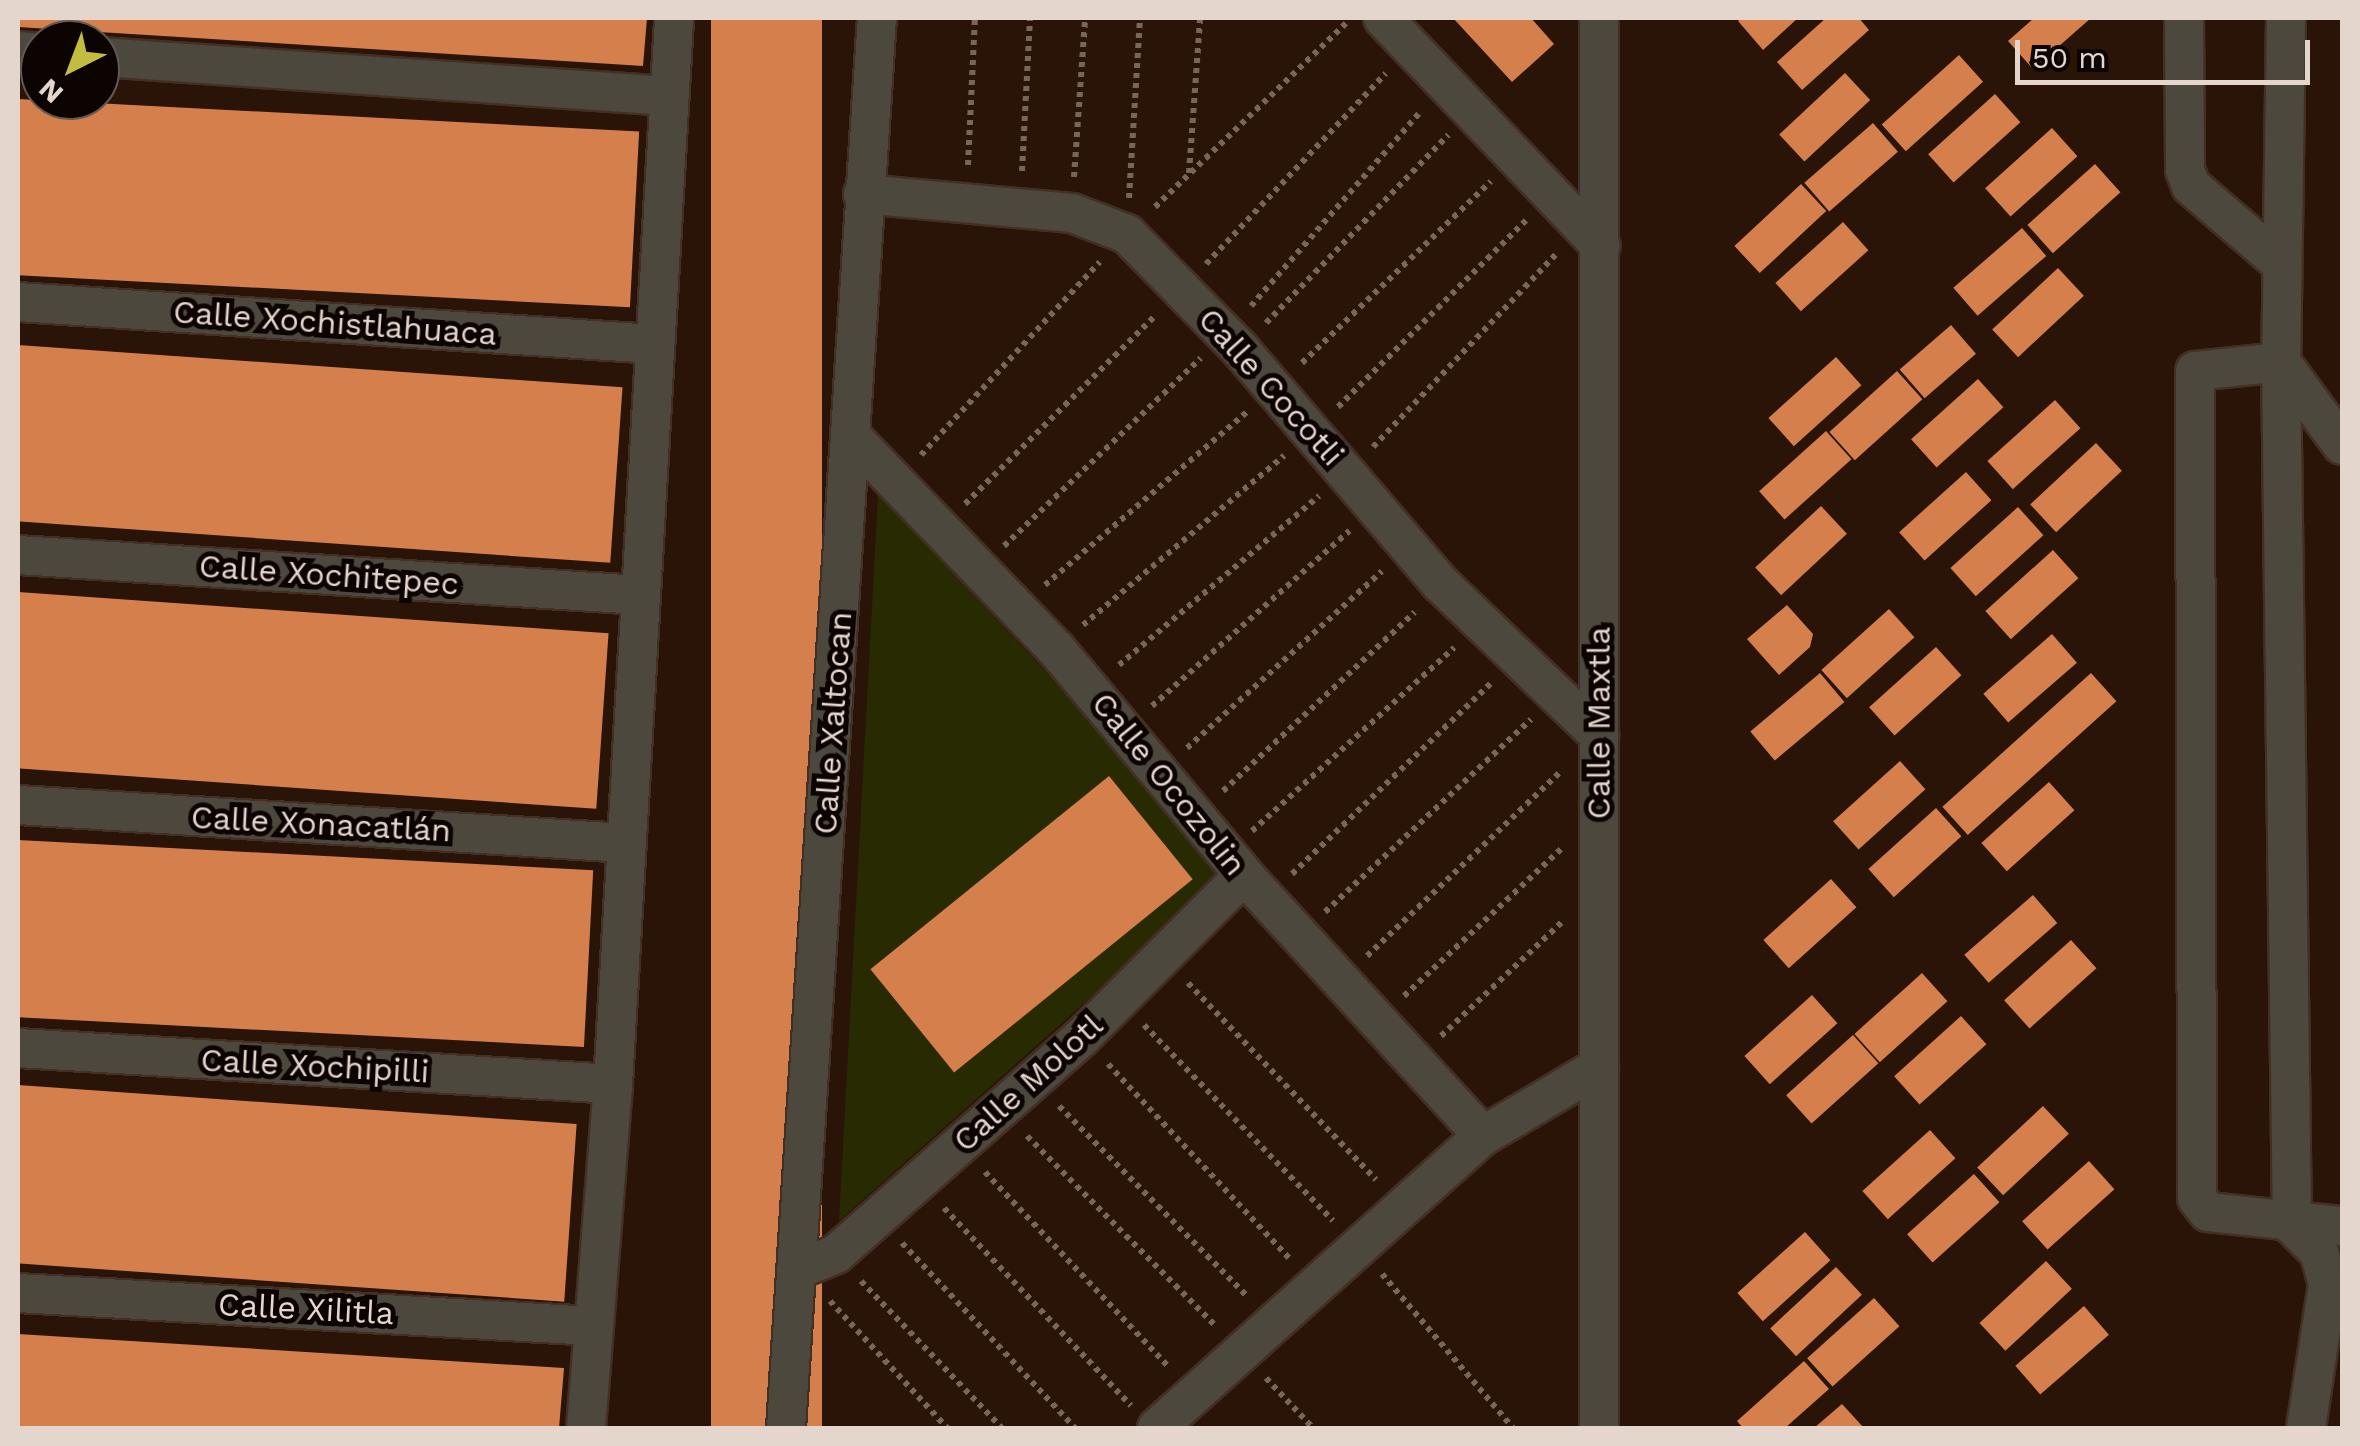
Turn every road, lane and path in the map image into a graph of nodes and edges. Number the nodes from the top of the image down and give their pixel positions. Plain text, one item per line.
1 (674, 18) edge
2 (877, 18) edge
3 (975, 18) edge
4 (1030, 18) edge
5 (1085, 18) edge
6 (1140, 18) edge
7 (1200, 18) edge
8 (1351, 18) edge
9 (1383, 18) edge
10 (1599, 18) edge
11 (2184, 18) edge
12 (2286, 18) edge
13 (1410, 47) junction
14 (120, 58) edge
15 (670, 96) junction
16 (1414, 118) dead end
17 (1440, 143) dead end
18 (1189, 174) junction
19 (1482, 189) dead end
20 (863, 194) junction
21 (966, 201) junction
22 (1021, 207) junction
23 (1072, 213) junction
24 (1516, 229) dead end
25 (1127, 234) junction
26 (1602, 246) junction
27 (1551, 260) dead end
28 (2282, 264) junction
29 (1182, 289) junction
30 (18, 302) edge
31 (1233, 342) junction
32 (653, 344) junction
33 (2281, 362) junction
34 (1275, 388) junction
35 (1313, 432) junction
36 (851, 436) junction
37 (2342, 445) edge
38 (1347, 472) junction
39 (897, 481) junction
40 (1375, 508) junction
41 (943, 526) junction
42 (1408, 547) junction
43 (18, 555) edge
44 (981, 568) junction
45 (640, 595) junction
46 (1426, 601) dead end
47 (1018, 609) junction
48 (1462, 640) dead end
49 (1056, 649) junction
50 (1495, 680) dead end
51 (1091, 688) junction
52 (1527, 722) dead end
53 (1125, 730) junction
54 (1599, 735) junction
55 (1160, 772) junction
56 (1560, 772) dead end
57 (18, 805) edge
58 (1197, 816) junction
59 (625, 842) junction
60 (1563, 847) dead end
61 (1246, 876) junction
62 (1562, 921) dead end
63 (1299, 935) junction
64 (1163, 956) junction
65 (1340, 980) junction
66 (1118, 998) junction
67 (1378, 1021) junction
68 (1082, 1037) junction
69 (18, 1048) edge
70 (1414, 1061) junction
71 (1599, 1067) junction
72 (1033, 1080) junction
73 (613, 1084) junction
74 (1484, 1136) junction
75 (1031, 1140) dead end
76 (988, 1176) dead end
77 (1401, 1207) junction
78 (952, 1217) dead end
79 (2292, 1225) junction
80 (2342, 1226) edge
81 (1359, 1248) junction
82 (910, 1254) dead end
83 (797, 1270) junction
84 (1315, 1286) junction
85 (2336, 1289) edge
86 (868, 1290) dead end
87 (18, 1292) edge
88 (846, 1315) dead end
89 (594, 1326) junction
90 (1276, 1326) junction
91 (1243, 1354) junction
92 (1197, 1396) junction
93 (1148, 1421) edge
94 (586, 1428) edge
95 (786, 1428) edge
96 (948, 1428) edge
97 (1002, 1428) edge
98 (1076, 1428) edge
99 (1313, 1428) edge
100 (1513, 1428) edge
101 (1599, 1428) edge
102 (2306, 1428) edge

1 - 15 street
2 - 20 street, Calle Xaltocan
3 - 21 path
4 - 22 path
5 - 23 path
6 - 25 path
7 - 18 path
8 - 18 path
9 - 13 street
10 - 26 street, Calle Maxtla
11 - 28 street
12 - 28 street
13 - 26 street
13 - 29 path
14 - 15 street
15 - 32 street
16 - 31 path
17 - 31 path
18 - 25 path
19 - 34 path
20 - 21 street, Calle Cocotli
20 - 36 street, Calle Xaltocan
21 - 22 street, Calle Cocotli
22 - 23 street, Calle Cocotli
23 - 25 street, Calle Cocotli
24 - 35 path
25 - 29 street, Calle Cocotli
25 - 39 path
26 - 54 street, Calle Maxtla
27 - 38 path
28 - 33 street
29 - 31 street, Calle Cocotli
29 - 41 path
30 - 32 street, Calle Xochistlahuaca
31 - 34 street, Calle Cocotli
31 - 44 path
32 - 45 street
33 - 37 street
33 - 79 street
33 - 79 street
34 - 35 street, Calle Cocotli
34 - 47 path
35 - 38 street, Calle Cocotli
35 - 49 path
36 - 39 street, Calle Ocozolin
36 - 83 street, Calle Xaltocan
38 - 40 street, Calle Cocotli
38 - 51 path
39 - 41 street, Calle Ocozolin
40 - 42 street, Calle Cocotli
40 - 53 path
41 - 44 street, Calle Ocozolin
42 - 54 street, Calle Cocotli
42 - 55 path
43 - 45 street, Calle Xochitepec
44 - 47 street, Calle Ocozolin
45 - 59 street
46 - 58 path
47 - 49 street, Calle Ocozolin
48 - 61 path
49 - 51 street, Calle Ocozolin
50 - 61 path
51 - 53 street, Calle Ocozolin
52 - 63 path
53 - 55 street, Calle Ocozolin
54 - 71 street, Calle Maxtla
55 - 58 street, Calle Ocozolin
56 - 65 path
57 - 59 street, Calle Xonacatlán
58 - 61 street, Calle Ocozolin
59 - 73 street
60 - 67 path
61 - 63 street, Calle Ocozolin
61 - 64 street, Calle Molotl
62 - 70 path
63 - 65 street, Calle Ocozolin
64 - 66 street, Calle Molotl
64 - 77 path
65 - 67 street, Calle Ocozolin
66 - 68 street, Calle Molotl
66 - 81 path
67 - 70 street, Calle Ocozolin
68 - 72 street, Calle Molotl
68 - 84 path
69 - 73 street, Calle Xochipilli
70 - 74 street, Calle Ocozolin
71 - 74 street
71 - 101 street, Calle Maxtla
72 - 83 street, Calle Molotl
72 - 90 path
73 - 89 street
74 - 77 street
75 - 91 path
76 - 92 path
77 - 81 street
78 - 93 path
79 - 80 street
79 - 85 street
81 - 84 street
81 - 100 path
82 - 98 path
83 - 95 street, Calle Xaltocan
84 - 90 street
85 - 102 street
86 - 97 path
87 - 89 street, Calle Xilitla
88 - 96 path
89 - 94 street
90 - 91 street
91 - 92 street
91 - 99 path
92 - 93 street

